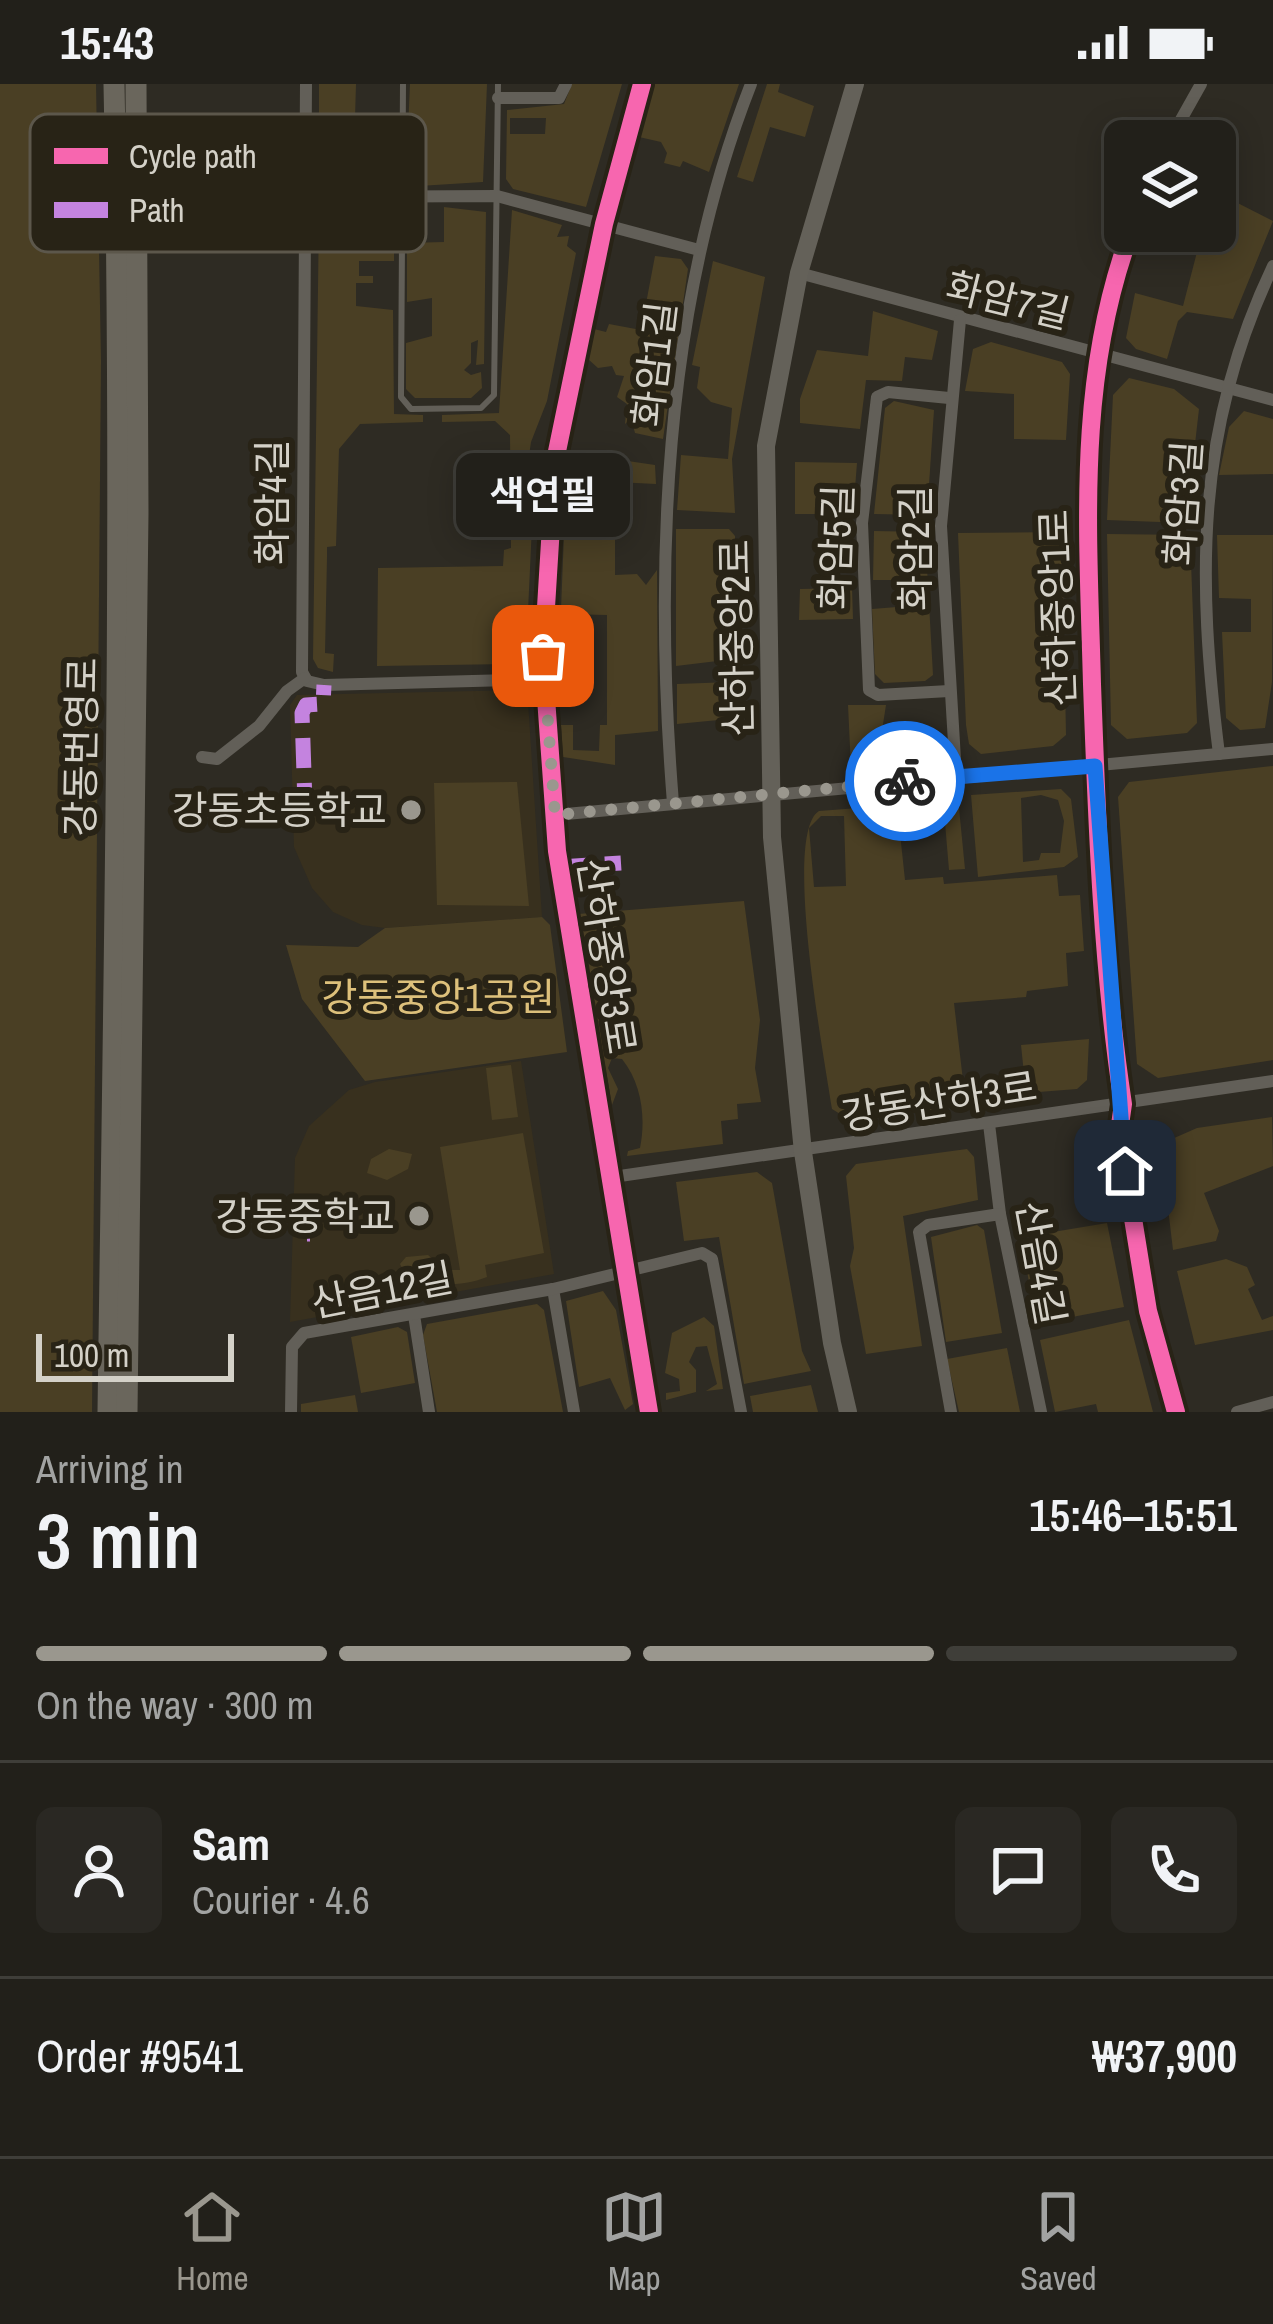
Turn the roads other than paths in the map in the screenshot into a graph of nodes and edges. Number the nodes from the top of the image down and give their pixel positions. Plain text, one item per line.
1 (114, 84) edge
2 (136, 84) edge
3 (307, 84) edge
4 (403, 84) edge
5 (566, 84) edge
6 (642, 84) edge
7 (751, 84) edge
8 (855, 84) edge
9 (1201, 84) edge
10 (498, 91) edge
11 (114, 114) edge
12 (136, 114) edge
13 (307, 114) edge
14 (402, 114) edge
15 (1180, 120) edge
16 (426, 196) edge
17 (496, 196) junction
18 (604, 224) junction
19 (699, 250) junction
20 (116, 252) edge
21 (137, 252) edge
22 (306, 252) edge
23 (400, 252) edge
24 (1123, 252) edge
25 (1273, 266) edge
26 (799, 273) junction
27 (960, 320) junction
28 (1098, 353) junction
29 (1226, 388) junction
30 (949, 398) junction
31 (1273, 400) edge
32 (305, 678) junction
33 (544, 679) junction
34 (949, 691) junction
35 (1273, 749) edge
36 (1219, 754) junction
37 (202, 758) dead end
38 (1095, 766) junction
39 (956, 776) junction
40 (770, 795) junction
41 (673, 802) junction
42 (555, 815) junction
43 (1273, 1081) edge
44 (1123, 1104) junction
45 (989, 1124) junction
46 (803, 1152) junction
47 (613, 1178) junction
48 (1000, 1214) junction
49 (627, 1272) junction
50 (553, 1289) junction
51 (414, 1315) junction
52 (1273, 1402) edge
53 (108, 1412) edge
54 (128, 1412) edge
55 (291, 1412) edge
56 (429, 1412) edge
57 (574, 1412) edge
58 (649, 1412) edge
59 (741, 1412) edge
60 (848, 1412) edge
61 (951, 1412) edge
62 (1041, 1412) edge
63 (1176, 1412) edge
64 (1237, 1412) edge

1 - 11 highway, 강동번영로
2 - 12 highway, 강동번영로
3 - 13 street, 화암4길
4 - 14 lane
5 - 10 street
6 - 18 street, 산하중앙3로
7 - 19 street, 화암1길
8 - 26 main road, 산하중앙2로
9 - 15 street
10 - 17 lane
16 - 17 street
17 - 18 street
17 - 23 lane
18 - 19 street
18 - 33 street, 산하중앙3로
19 - 41 street, 화암1길
20 - 53 highway, 강동번영로
21 - 54 highway, 강동번영로
22 - 32 street, 화암4길
24 - 28 street, 산하중앙1로
25 - 29 street, 화암3길
26 - 27 street, 화암7길
26 - 40 main road, 산하중앙2로
27 - 28 street, 화암7길
27 - 30 street, 화암2길
28 - 29 street, 화암7길
28 - 38 street, 산하중앙1로
29 - 31 street, 화암7길
29 - 36 street, 화암3길
30 - 34 street, 화암2길
30 - 34 street, 화암5길
32 - 33 street
32 - 37 street
33 - 42 street, 산하중앙3로
34 - 39 street, 화암2길
35 - 36 street
36 - 38 street
38 - 39 street
38 - 44 street, 산하중앙1로
39 - 40 street
40 - 41 street
40 - 46 main road, 산하중앙2로
41 - 42 street
42 - 47 street, 산하중앙3로
43 - 44 street, 강동산하3로
44 - 45 street, 강동산하3로
44 - 63 street, 산하중앙1로
45 - 46 street, 강동산하3로
45 - 48 street, 산음4길
46 - 47 street, 강동산하3로
46 - 60 main road, 산하중앙2로
47 - 49 street, 산하중앙3로
48 - 61 street
48 - 62 street, 산음4길
49 - 50 street, 산음12길
49 - 58 street, 산하중앙3로
49 - 59 street, 산음12길
50 - 51 street, 산음12길
50 - 57 street
51 - 55 street, 산음12길
51 - 56 street
52 - 64 street

